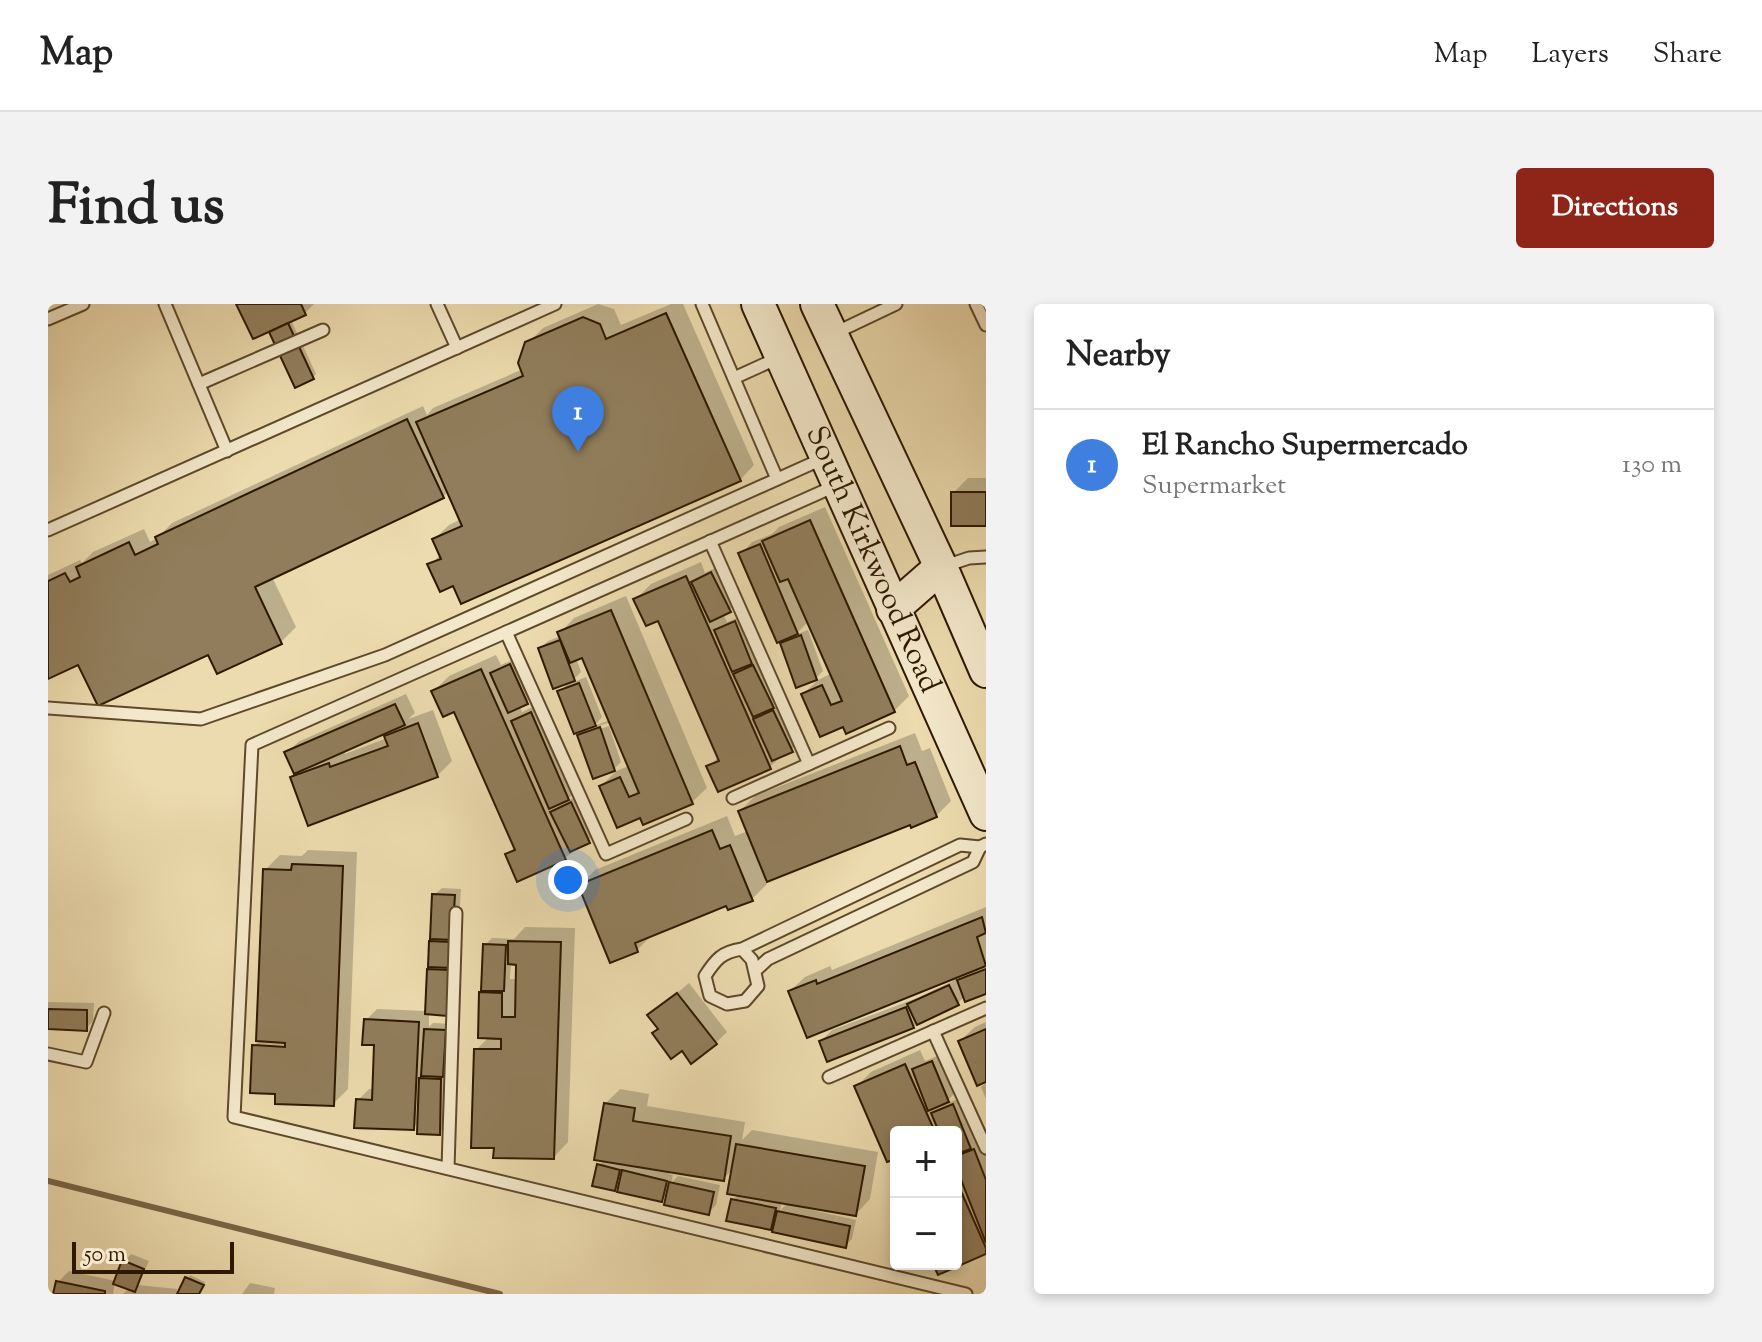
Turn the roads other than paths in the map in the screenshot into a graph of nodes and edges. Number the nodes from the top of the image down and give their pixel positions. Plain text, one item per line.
1 (83, 304) edge
2 (165, 304) edge
3 (437, 304) edge
4 (555, 304) edge
5 (702, 304) edge
6 (758, 304) edge
7 (817, 304) edge
8 (896, 304) edge
9 (976, 304) edge
10 (48, 319) edge
11 (986, 325) edge
12 (323, 330) dead end
13 (831, 334) junction
14 (457, 348) junction
15 (782, 356) junction
16 (734, 378) junction
17 (199, 384) junction
18 (227, 451) junction
19 (831, 472) junction
20 (777, 479) junction
21 (48, 530) edge
22 (710, 541) junction
23 (986, 557) edge
24 (941, 567) junction
25 (893, 609) junction
26 (506, 632) junction
27 (986, 671) edge
28 (48, 708) edge
29 (889, 728) dead end
30 (809, 764) junction
31 (733, 798) dead end
32 (986, 814) edge
33 (686, 819) dead end
34 (983, 846) edge
35 (456, 913) dead end
36 (742, 949) junction
37 (756, 970) junction
38 (986, 1008) edge
39 (104, 1013) dead end
40 (933, 1031) junction
41 (48, 1054) edge
42 (829, 1077) dead end
43 (986, 1148) edge
44 (448, 1168) junction
45 (966, 1294) edge

1 - 10 lane
2 - 17 lane
3 - 14 lane
4 - 14 lane
5 - 16 lane
6 - 15 main road, South Kirkwood Road
7 - 13 main road, South Kirkwood Road
8 - 13 lane
9 - 11 lane
12 - 17 lane
13 - 15 main road
13 - 24 main road, South Kirkwood Road
14 - 18 lane
15 - 16 lane
15 - 19 main road, South Kirkwood Road
16 - 20 lane
17 - 18 lane
18 - 21 lane
19 - 20 lane
19 - 22 lane
19 - 25 main road, South Kirkwood Road
20 - 28 lane
22 - 26 lane
22 - 30 lane
23 - 24 lane
24 - 25 main road
24 - 27 main road, South Kirkwood Road
25 - 32 main road, South Kirkwood Road
26 - 33 lane
26 - 44 lane
29 - 30 lane
30 - 31 lane
34 - 36 lane
34 - 37 lane
35 - 44 lane
36 - 37 lane
36 - 37 lane
38 - 40 lane
39 - 41 lane
40 - 42 lane
40 - 43 lane
44 - 45 lane

